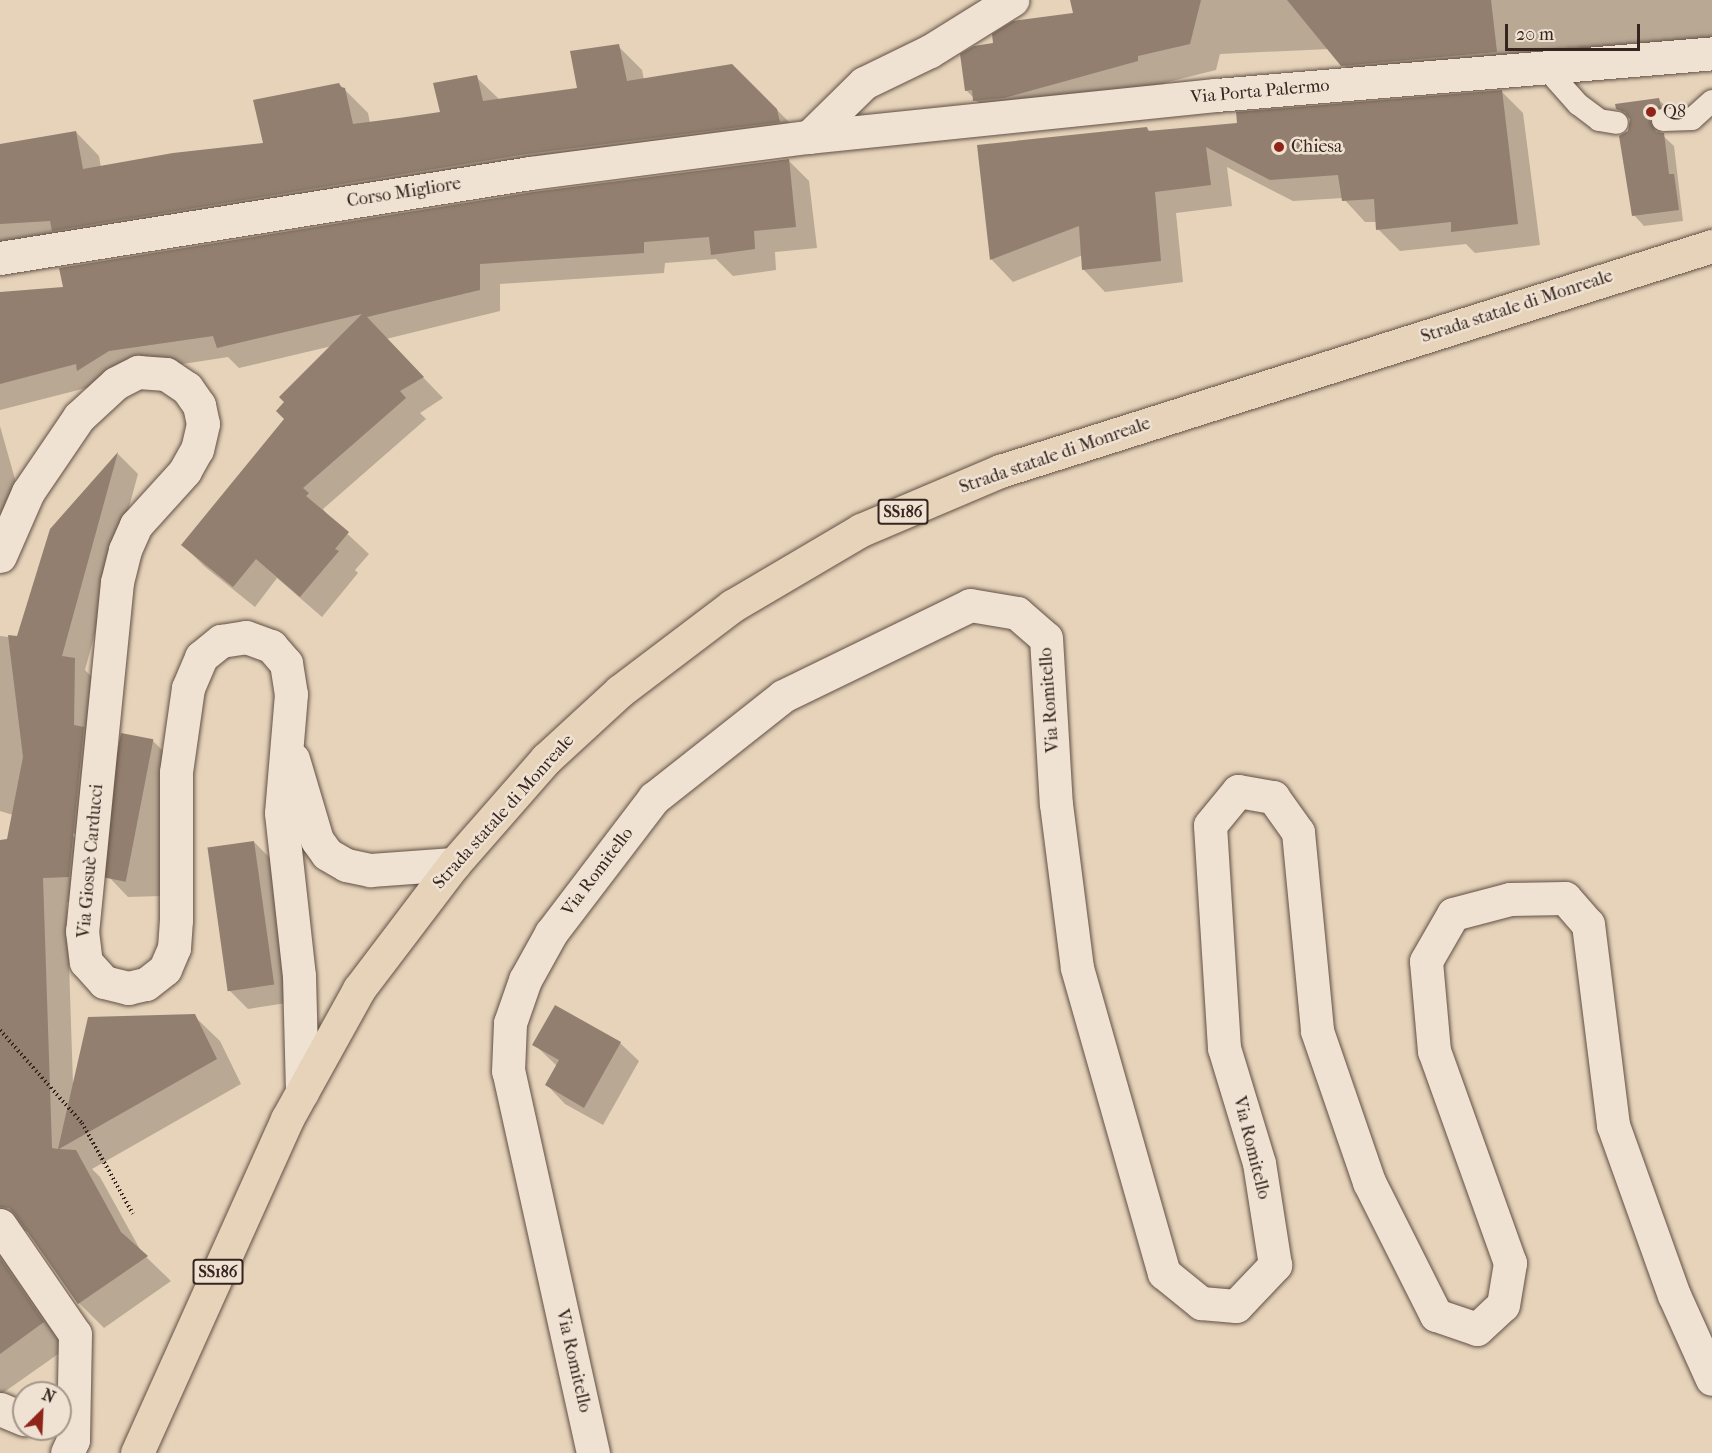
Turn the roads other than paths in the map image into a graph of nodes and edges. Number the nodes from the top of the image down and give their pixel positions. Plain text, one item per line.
1 (1012, 0) edge
2 (1712, 53) edge
3 (1545, 67) junction
4 (1712, 101) edge
5 (1663, 120) dead end
6 (1617, 123) dead end
7 (809, 137) junction
8 (1712, 246) edge
9 (0, 258) edge
10 (0, 555) edge
11 (288, 740) junction
12 (454, 864) junction
13 (302, 1092) junction
14 (0, 1225) edge
15 (1712, 1379) edge
16 (69, 1381) edge
17 (137, 1453) edge
18 (593, 1453) edge

1 - 7 street
2 - 3 street, Via Porta Palermo
3 - 6 lane
3 - 7 street, Via Porta Palermo
4 - 5 lane
7 - 9 street, Corso Migliore
8 - 12 main road, Strada statale di Monreale / SS186
10 - 11 street, Via Giosuè Carducci
11 - 12 street
11 - 13 street, Via Giosuè Carducci
12 - 13 main road, Strada statale di Monreale / SS186
13 - 17 main road, Strada statale di Monreale / SS186
14 - 16 street
15 - 18 street, Via Romitello

